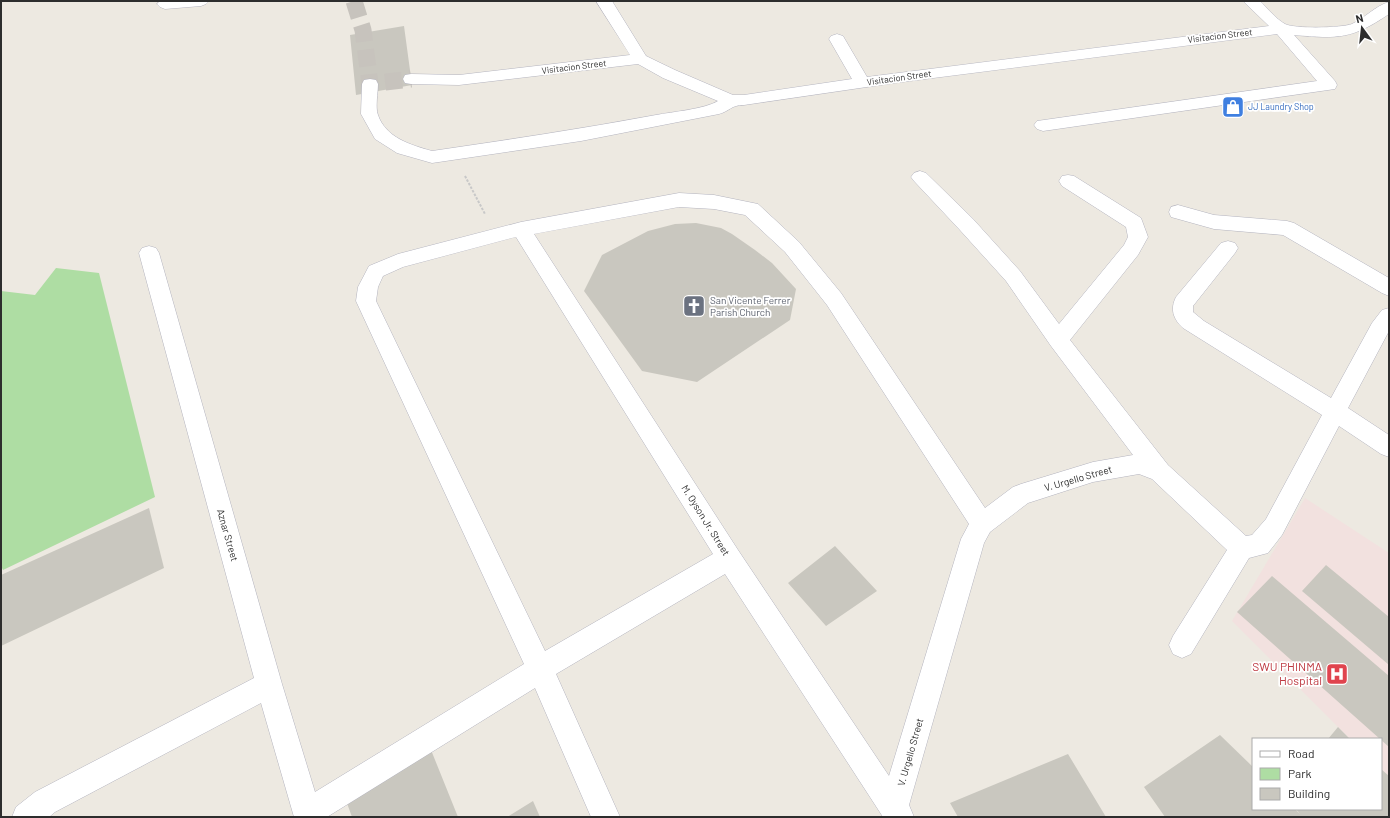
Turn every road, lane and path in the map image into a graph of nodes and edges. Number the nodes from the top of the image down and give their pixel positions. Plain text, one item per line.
1 (201, 1) edge
2 (604, 1) edge
3 (1250, 1) edge
4 (165, 4) dead end
5 (1389, 7) edge
6 (1281, 29) junction
7 (838, 39) dead end
8 (640, 59) junction
9 (411, 79) tunnel mouth
10 (863, 83) junction
11 (370, 84) dead end
12 (731, 100) junction
13 (1043, 125) dead end
14 (454, 154) junction
15 (920, 177) dead end
16 (1068, 181) dead end
17 (1178, 212) dead end
18 (520, 229) junction
19 (496, 235) junction
20 (1228, 248) dead end
21 (149, 253) dead end
22 (1389, 288) edge
23 (1389, 316) edge
24 (1058, 340) junction
25 (1336, 412) junction
26 (1389, 447) edge
27 (1160, 472) junction
28 (982, 524) junction
29 (1242, 548) junction
30 (729, 558) junction
31 (1182, 644) dead end
32 (540, 669) junction
33 (269, 684) junction
34 (897, 813) edge
35 (308, 815) edge
36 (26, 817) edge
37 (606, 817) edge

1 - 4 street
2 - 8 street
3 - 6 street
5 - 6 street, Visitacion Street
6 - 10 street, Visitacion Street
6 - 13 street
7 - 10 street
8 - 9 street, Visitacion Street
8 - 12 street, Visitacion Street
10 - 12 street, Visitacion Street
11 - 14 street
12 - 14 street
14 - 19 path
15 - 24 street
16 - 24 street
17 - 22 street
18 - 19 street
18 - 28 street
18 - 30 street, M. Oyson Jr. Street
19 - 32 street
20 - 25 street
21 - 33 street, Aznar Street
23 - 25 street
24 - 27 street
25 - 26 street
25 - 29 street
27 - 28 street, V. Urgello Street
27 - 29 street, V. Urgello Street
28 - 34 street, V. Urgello Street
29 - 31 street
30 - 32 street
30 - 34 street, M. Oyson Jr. Street
32 - 35 street
32 - 37 street
33 - 35 street, Aznar Street
33 - 36 street

